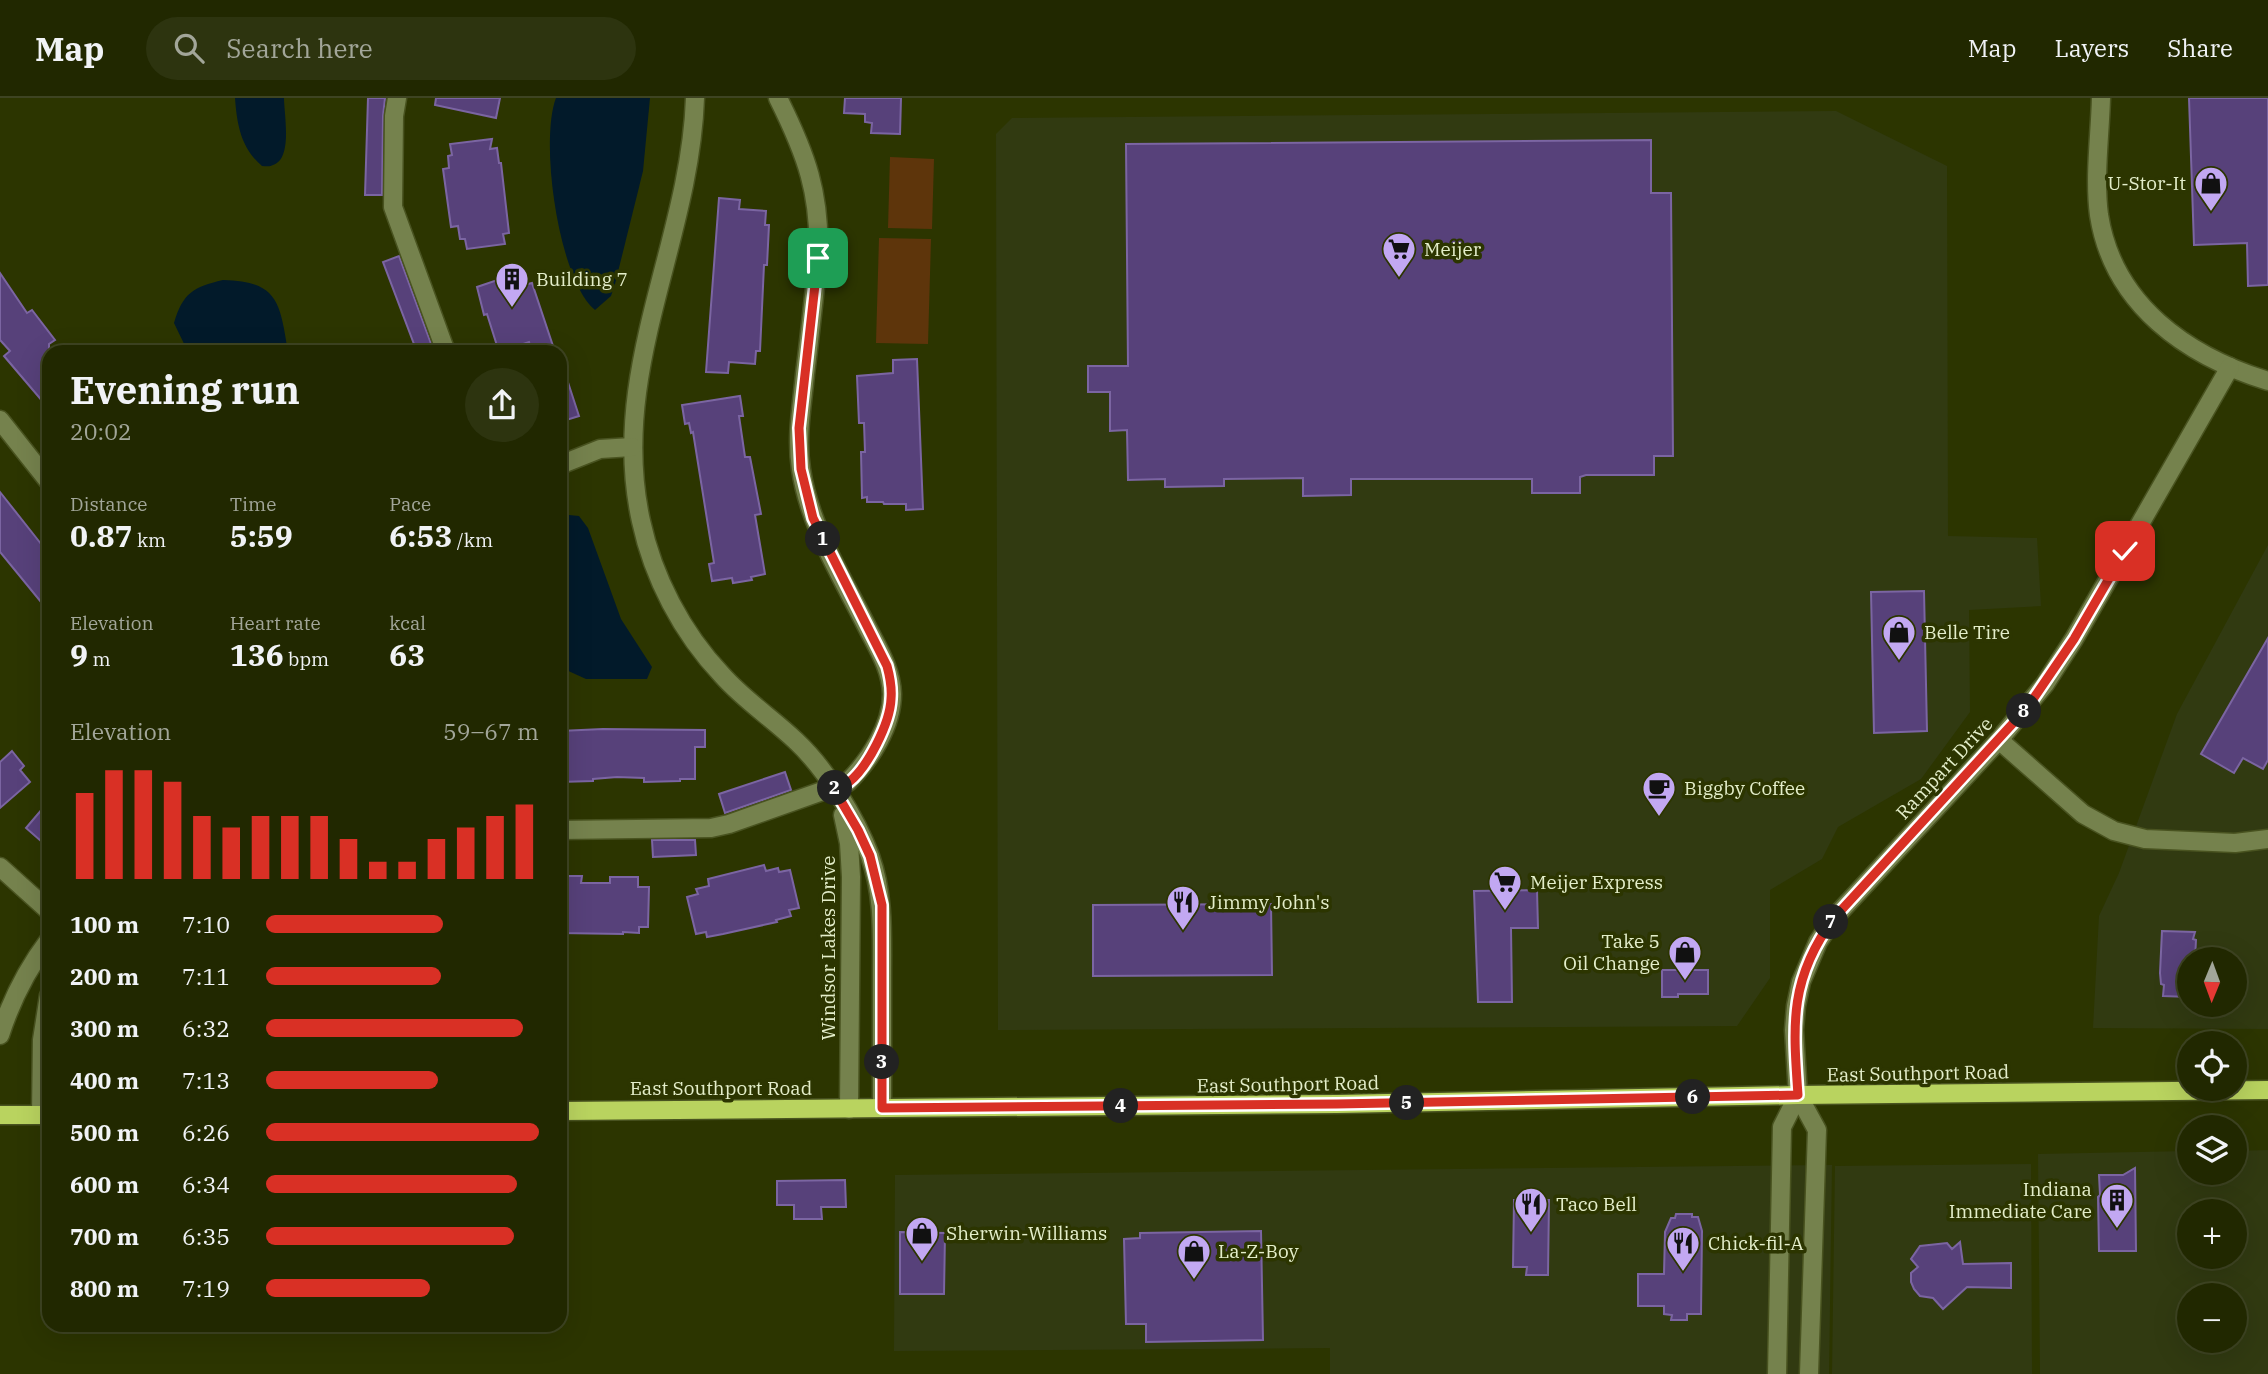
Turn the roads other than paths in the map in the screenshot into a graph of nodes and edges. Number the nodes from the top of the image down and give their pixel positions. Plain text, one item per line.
1 (397, 98) edge
2 (695, 98) edge
3 (778, 98) edge
4 (2101, 98) edge
5 (443, 345) edge
6 (2230, 367) junction
7 (2268, 381) edge
8 (0, 420) edge
9 (632, 447) junction
10 (567, 462) edge
11 (42, 473) edge
12 (1999, 740) junction
13 (834, 789) junction
14 (567, 830) edge
15 (2268, 839) edge
16 (0, 867) edge
17 (42, 905) edge
18 (42, 951) edge
19 (0, 1035) edge
20 (2268, 1090) edge
21 (1798, 1095) junction
22 (882, 1108) junction
23 (849, 1109) junction
24 (567, 1111) edge
25 (0, 1115) edge
26 (42, 1115) edge
27 (1777, 1374) edge
28 (1809, 1374) edge

1 - 5 street
2 - 9 street, Windsor Lakes Drive
3 - 13 street
4 - 6 street
6 - 7 street
6 - 12 street, Rampart Drive
8 - 11 street
9 - 10 street
9 - 13 street, Windsor Lakes Drive
12 - 15 street
12 - 21 street, Rampart Drive
13 - 14 street
13 - 22 street, Windsor Lakes Drive
13 - 23 street, Windsor Lakes Drive
16 - 17 street
18 - 19 street
20 - 21 main road, East Southport Road
21 - 22 main road, East Southport Road
21 - 27 street
21 - 28 street
22 - 23 main road, East Southport Road
23 - 24 main road, East Southport Road
25 - 26 main road

